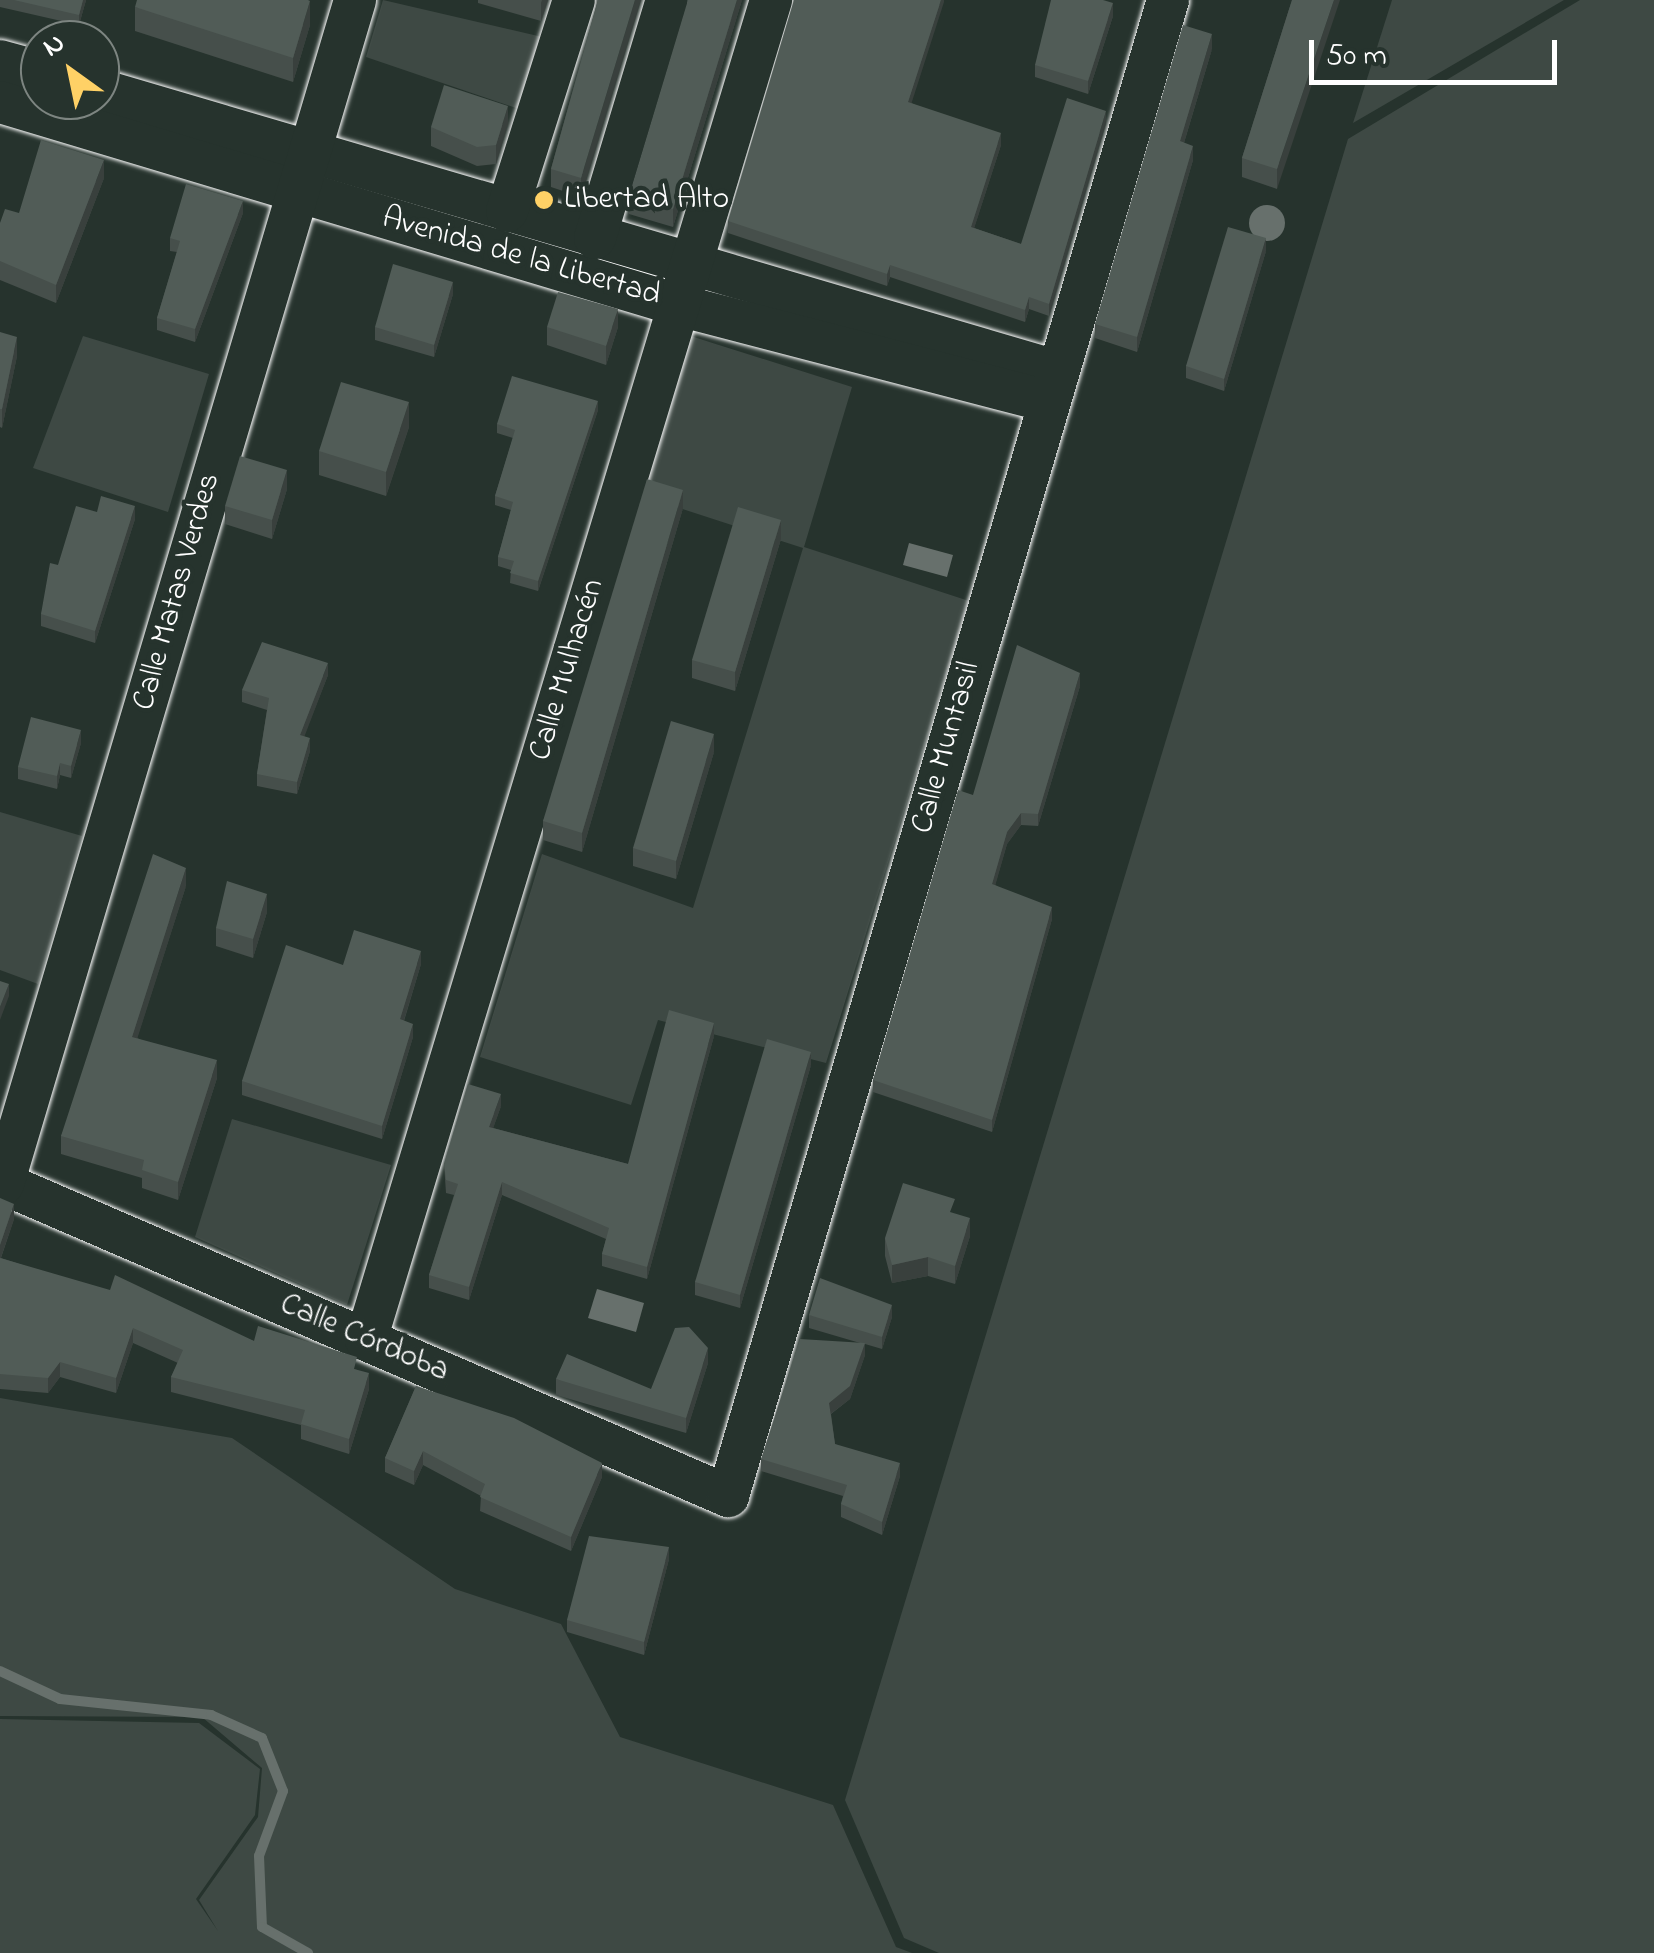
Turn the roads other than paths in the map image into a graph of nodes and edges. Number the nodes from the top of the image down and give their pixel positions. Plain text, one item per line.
1 (354, 0) edge
2 (574, 0) edge
3 (666, 0) edge
4 (771, 0) edge
5 (1168, 0) edge
6 (120, 96) edge
7 (0, 102) edge
8 (309, 150) junction
9 (296, 192) junction
10 (507, 211) junction
11 (595, 238) junction
12 (684, 285) junction
13 (1051, 386) junction
14 (2, 1183) edge
15 (366, 1340) junction
16 (728, 1496) joint

1 - 8 street, Calle Matas Verdes
2 - 10 street
3 - 11 street
4 - 12 street, Calle Mulhacén
5 - 13 street, Calle Muntasil
6 - 8 street, Avenida de la Libertad
7 - 9 street, Avenida de la Libertad
8 - 9 street, Calle Matas Verdes
8 - 10 street, Avenida de la Libertad
9 - 12 street, Avenida de la Libertad
9 - 14 street, Calle Matas Verdes
10 - 11 street, Avenida de la Libertad
11 - 12 street, Avenida de la Libertad
12 - 13 street, Avenida de la Libertad
12 - 15 street, Calle Mulhacén
13 - 16 street, Calle Muntasil
14 - 15 street, Calle Córdoba
15 - 16 street, Calle Córdoba

